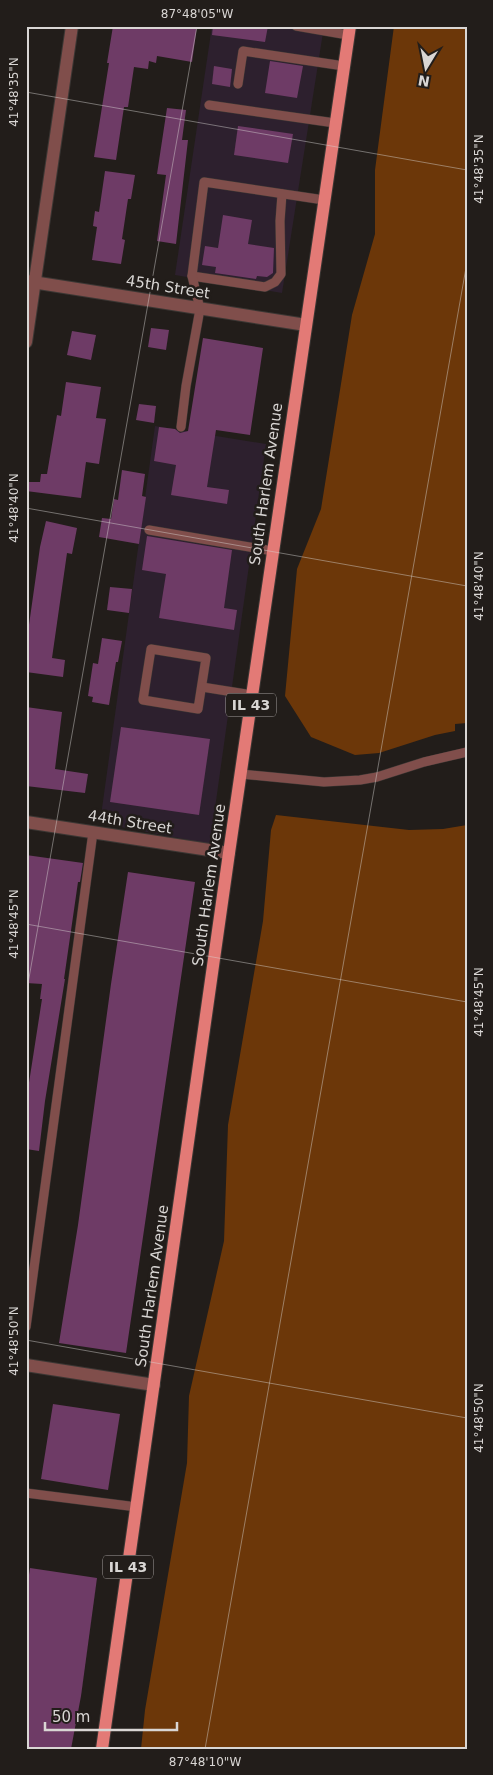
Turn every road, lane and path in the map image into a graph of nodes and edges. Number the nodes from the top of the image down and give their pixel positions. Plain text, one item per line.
1 (72, 26) edge
2 (296, 26) edge
3 (349, 31) edge
4 (344, 66) junction
5 (238, 84) dead end
6 (208, 105) dead end
7 (335, 123) junction
8 (282, 194) junction
9 (324, 200) junction
10 (192, 276) junction
11 (31, 282) edge
12 (200, 308) junction
13 (306, 324) junction
14 (26, 342) edge
15 (181, 427) dead end
16 (149, 530) dead end
17 (273, 551) junction
18 (202, 687) junction
19 (252, 695) junction
20 (467, 752) edge
21 (241, 774) junction
22 (26, 822) edge
23 (93, 832) junction
24 (229, 853) junction
25 (26, 1327) edge
26 (26, 1365) edge
27 (154, 1385) junction
28 (26, 1493) edge
29 (136, 1507) junction
30 (102, 1749) edge

1 - 11 street
2 - 3 lane
3 - 4 main road, South Harlem Avenue / IL 43
4 - 5 lane
4 - 7 main road, South Harlem Avenue / IL 43
6 - 7 lane
7 - 9 main road, South Harlem Avenue / IL 43
8 - 9 lane
8 - 10 lane
8 - 10 lane
9 - 13 main road, South Harlem Avenue / IL 43
10 - 12 lane
11 - 12 street, 45th Street
11 - 14 street
12 - 13 street, 45th Street
12 - 15 lane
13 - 17 main road, South Harlem Avenue / IL 43
16 - 17 lane
17 - 19 main road, South Harlem Avenue / IL 43
18 - 18 lane
18 - 19 lane
19 - 21 main road, South Harlem Avenue / IL 43
20 - 21 lane
21 - 24 main road, South Harlem Avenue / IL 43
22 - 23 street, 44th Street
23 - 24 street, 44th Street
23 - 25 lane
24 - 27 main road, South Harlem Avenue / IL 43
26 - 27 street
27 - 29 main road, South Harlem Avenue / IL 43
28 - 29 lane
29 - 30 main road, South Harlem Avenue / IL 43

